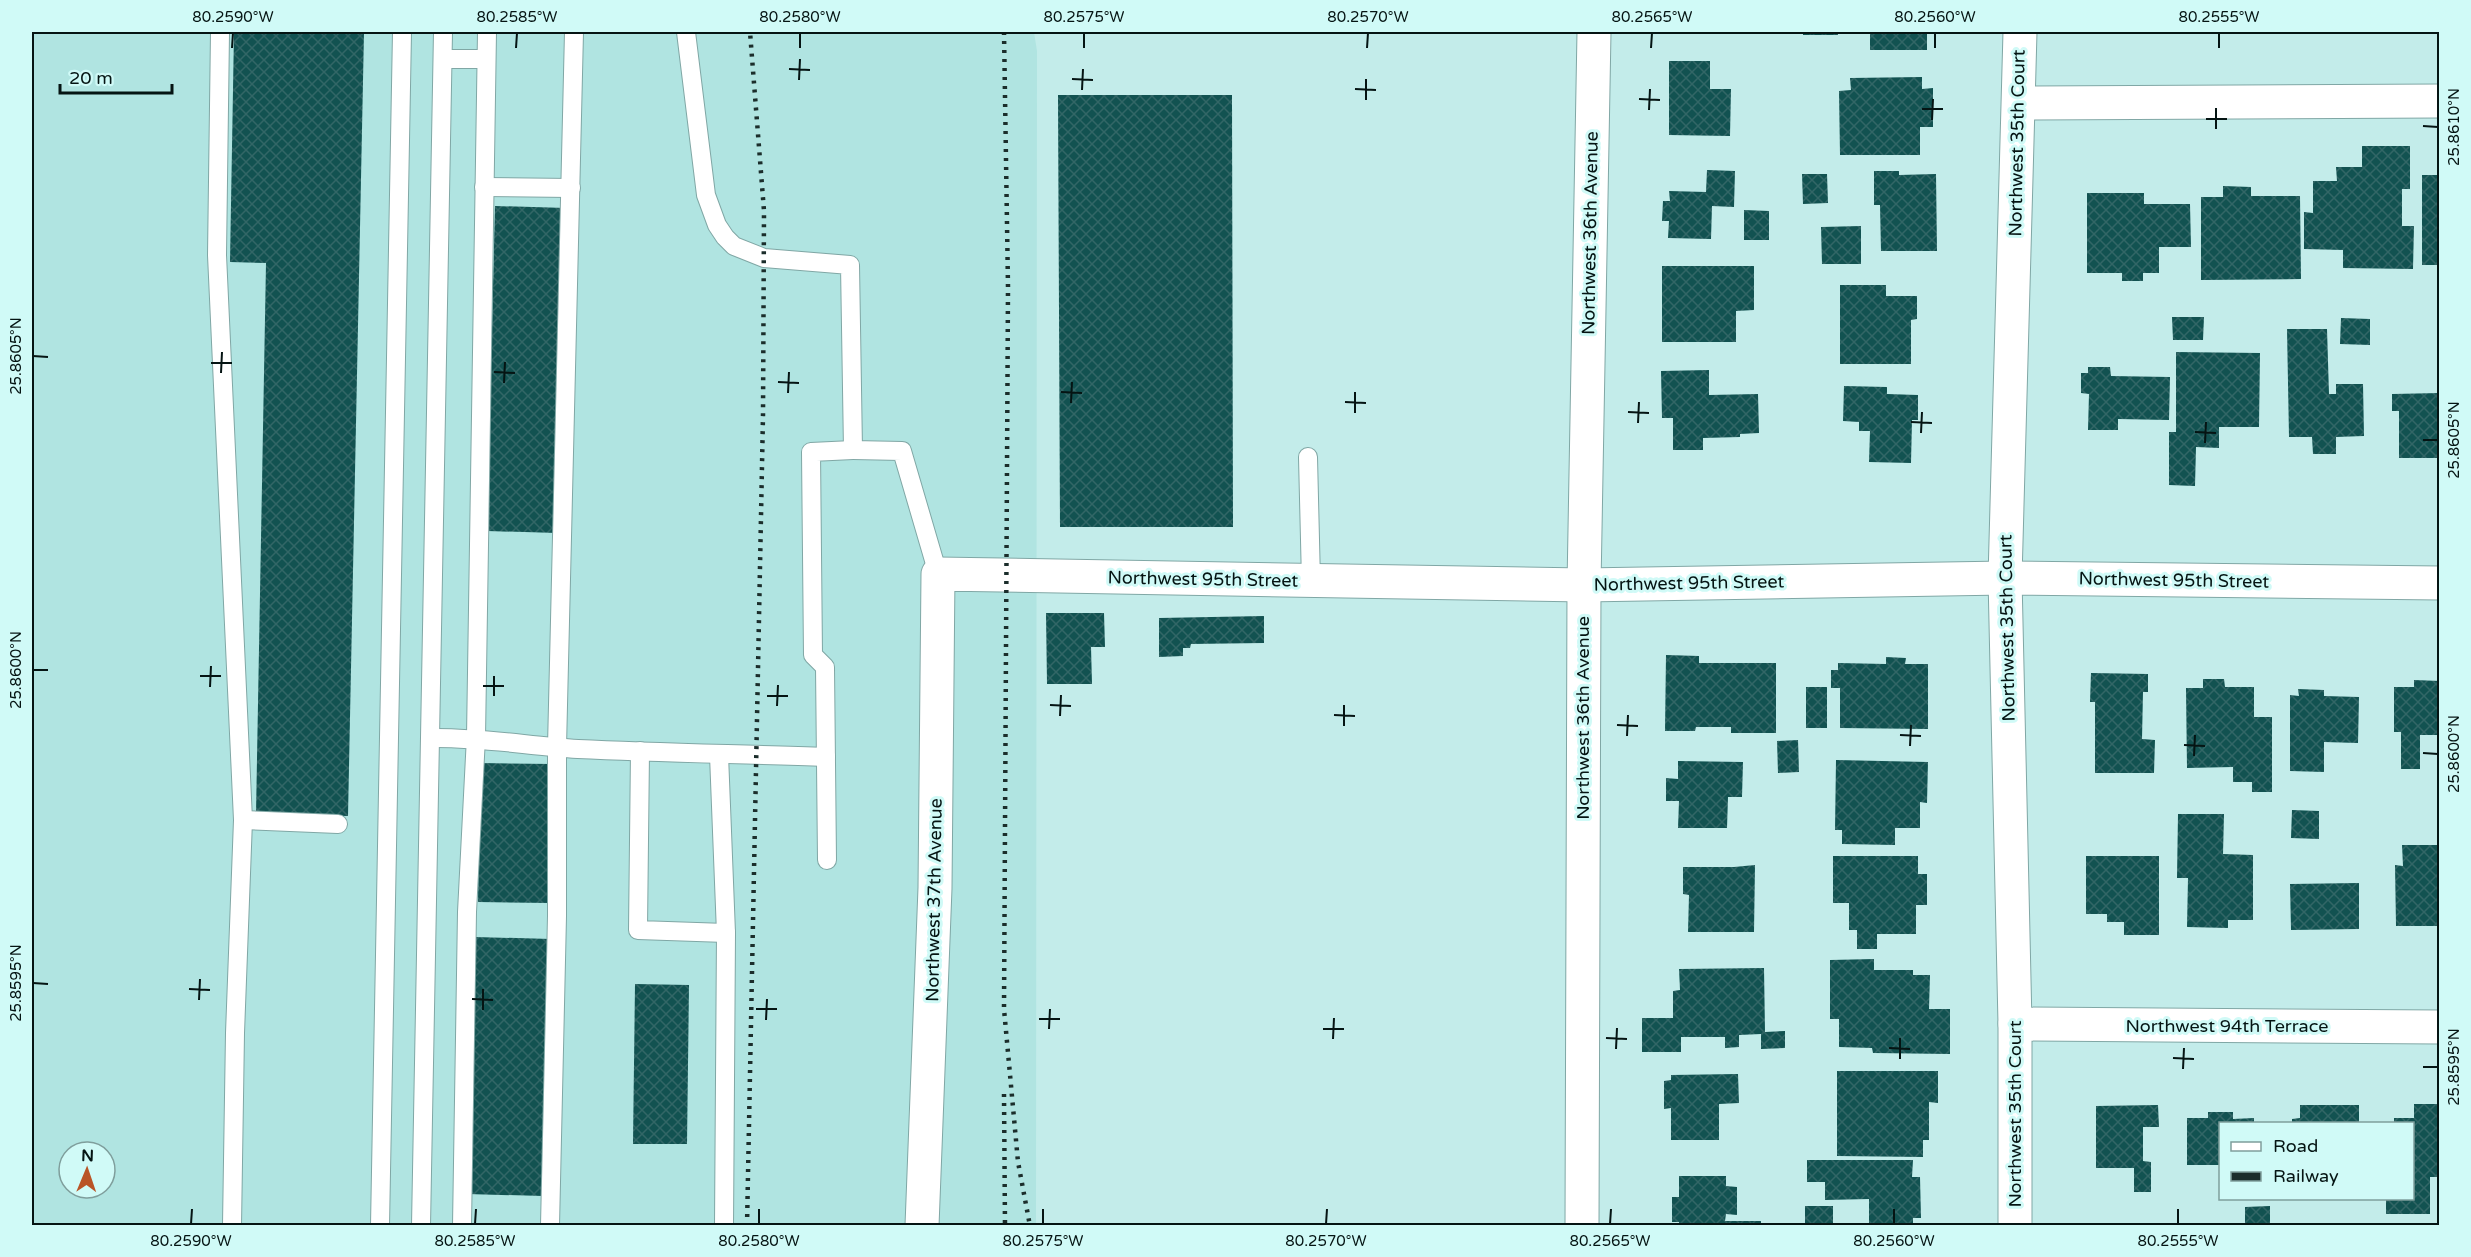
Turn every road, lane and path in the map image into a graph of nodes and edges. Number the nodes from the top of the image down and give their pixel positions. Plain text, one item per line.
1 (220, 32) edge
2 (402, 32) edge
3 (443, 32) edge
4 (487, 32) edge
5 (574, 32) edge
6 (686, 32) edge
7 (1594, 32) edge
8 (2020, 32) edge
9 (486, 58) junction
10 (443, 59) junction
11 (2439, 101) edge
12 (2019, 103) junction
13 (484, 187) junction
14 (571, 188) junction
15 (853, 450) junction
16 (1308, 457) dead end
17 (938, 574) junction
18 (2005, 578) junction
19 (1311, 581) junction
20 (2439, 583) edge
21 (1584, 585) junction
22 (476, 737) junction
23 (431, 738) junction
24 (557, 747) junction
25 (640, 751) junction
26 (719, 755) junction
27 (826, 757) junction
28 (243, 820) junction
29 (338, 824) dead end
30 (827, 860) dead end
31 (726, 933) junction
32 (2015, 1024) junction
33 (2439, 1027) edge
34 (232, 1226) edge
35 (380, 1226) edge
36 (421, 1226) edge
37 (462, 1226) edge
38 (550, 1226) edge
39 (724, 1226) edge
40 (922, 1226) edge
41 (1582, 1226) edge
42 (2016, 1226) edge

1 - 28 lane
2 - 35 lane
3 - 10 lane
4 - 9 lane
5 - 14 lane
6 - 15 lane
7 - 21 street, Northwest 36th Avenue
8 - 12 street, Northwest 35th Court
9 - 10 lane
9 - 13 lane
10 - 23 lane
11 - 12 street
12 - 18 street, Northwest 35th Court
13 - 14 lane
13 - 22 lane
14 - 24 lane
15 - 17 lane
15 - 27 lane
16 - 19 lane
17 - 19 street, Northwest 95th Street
17 - 40 street, Northwest 37th Avenue
18 - 20 street, Northwest 95th Street
18 - 21 street, Northwest 95th Street
18 - 32 street, Northwest 35th Court
19 - 21 street, Northwest 95th Street
21 - 41 street, Northwest 36th Avenue
22 - 23 lane
22 - 24 lane
22 - 37 lane
23 - 36 lane
24 - 25 lane
24 - 38 lane
25 - 26 lane
25 - 31 lane
26 - 27 lane
26 - 31 lane
27 - 30 lane
28 - 29 lane
28 - 34 lane
31 - 39 lane
32 - 33 street, Northwest 94th Terrace
32 - 42 street, Northwest 35th Court

